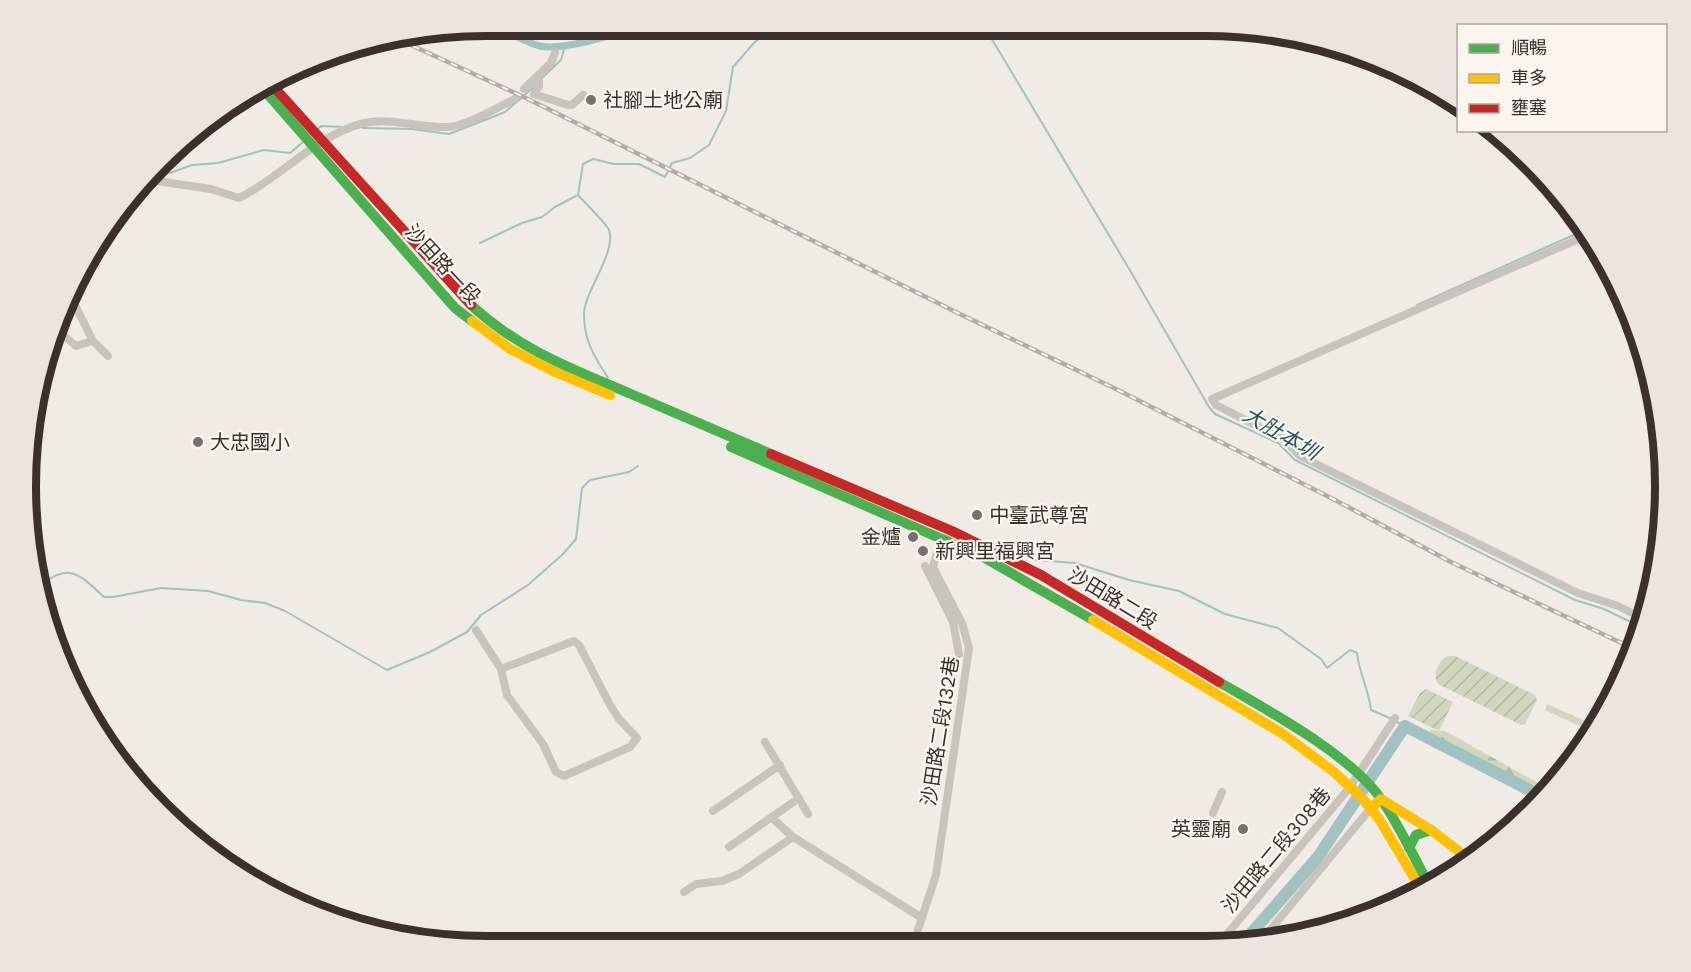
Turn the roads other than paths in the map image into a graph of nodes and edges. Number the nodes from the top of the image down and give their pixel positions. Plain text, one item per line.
1 (555, 54) dead end
2 (539, 76) junction
3 (275, 89) edge
4 (524, 89) dead end
5 (267, 93) edge
6 (583, 95) dead end
7 (515, 99) dead end
8 (305, 130) junction
9 (319, 145) junction
10 (156, 181) edge
11 (1580, 238) edge
12 (74, 304) edge
13 (62, 335) edge
14 (93, 341) junction
15 (108, 356) dead end
16 (636, 401) joint
17 (949, 536) junction
18 (925, 566) dead end
19 (1636, 615) edge
20 (476, 630) dead end
21 (959, 654) dead end
22 (501, 669) junction
23 (1395, 718) dead end
24 (765, 742) dead end
25 (780, 765) junction
26 (1361, 777) junction
27 (1222, 792) dead end
28 (1356, 792) junction
29 (799, 798) junction
30 (1381, 799) junction
31 (1370, 809) junction
32 (713, 811) dead end
33 (1213, 813) dead end
34 (808, 814) dead end
35 (772, 818) junction
36 (1431, 830) junction
37 (793, 837) junction
38 (729, 847) dead end
39 (1409, 848) junction
40 (1463, 854) edge
41 (1425, 878) edge
42 (1417, 883) edge
43 (684, 892) dead end
44 (922, 918) junction
45 (1269, 931) edge
46 (1227, 935) edge
47 (916, 936) edge

1 - 2 street
2 - 4 street
2 - 6 street
3 - 8 main road
5 - 8 main road
7 - 9 street
8 - 9 main road, 沙田路一段
9 - 10 street
9 - 16 main road, 沙田路一段
11 - 19 street
12 - 14 street
13 - 14 street
14 - 15 street
16 - 17 main road, 沙田路二段
17 - 26 main road, 沙田路二段
17 - 28 main road, 沙田路二段
17 - 44 street, 沙田路二段132巷
18 - 21 street
20 - 22 street
22 - 22 street
23 - 26 street, 沙田路二段308巷
24 - 25 street
25 - 29 street
25 - 32 street
26 - 28 street, 沙田路二段308巷
26 - 30 main road, 沙田路二段
27 - 33 street
28 - 31 main road, 沙田路二段
28 - 46 street, 沙田路二段308巷
29 - 34 street
29 - 35 street
30 - 31 main road
30 - 36 main road, 沙田路二段
30 - 39 main road
31 - 42 main road, 沙田路二段
31 - 45 street
35 - 37 street
35 - 38 street
36 - 39 main road
36 - 40 main road, 沙田路二段
37 - 43 street
37 - 44 street
39 - 41 main road
44 - 47 street, 沙田路二段132巷

